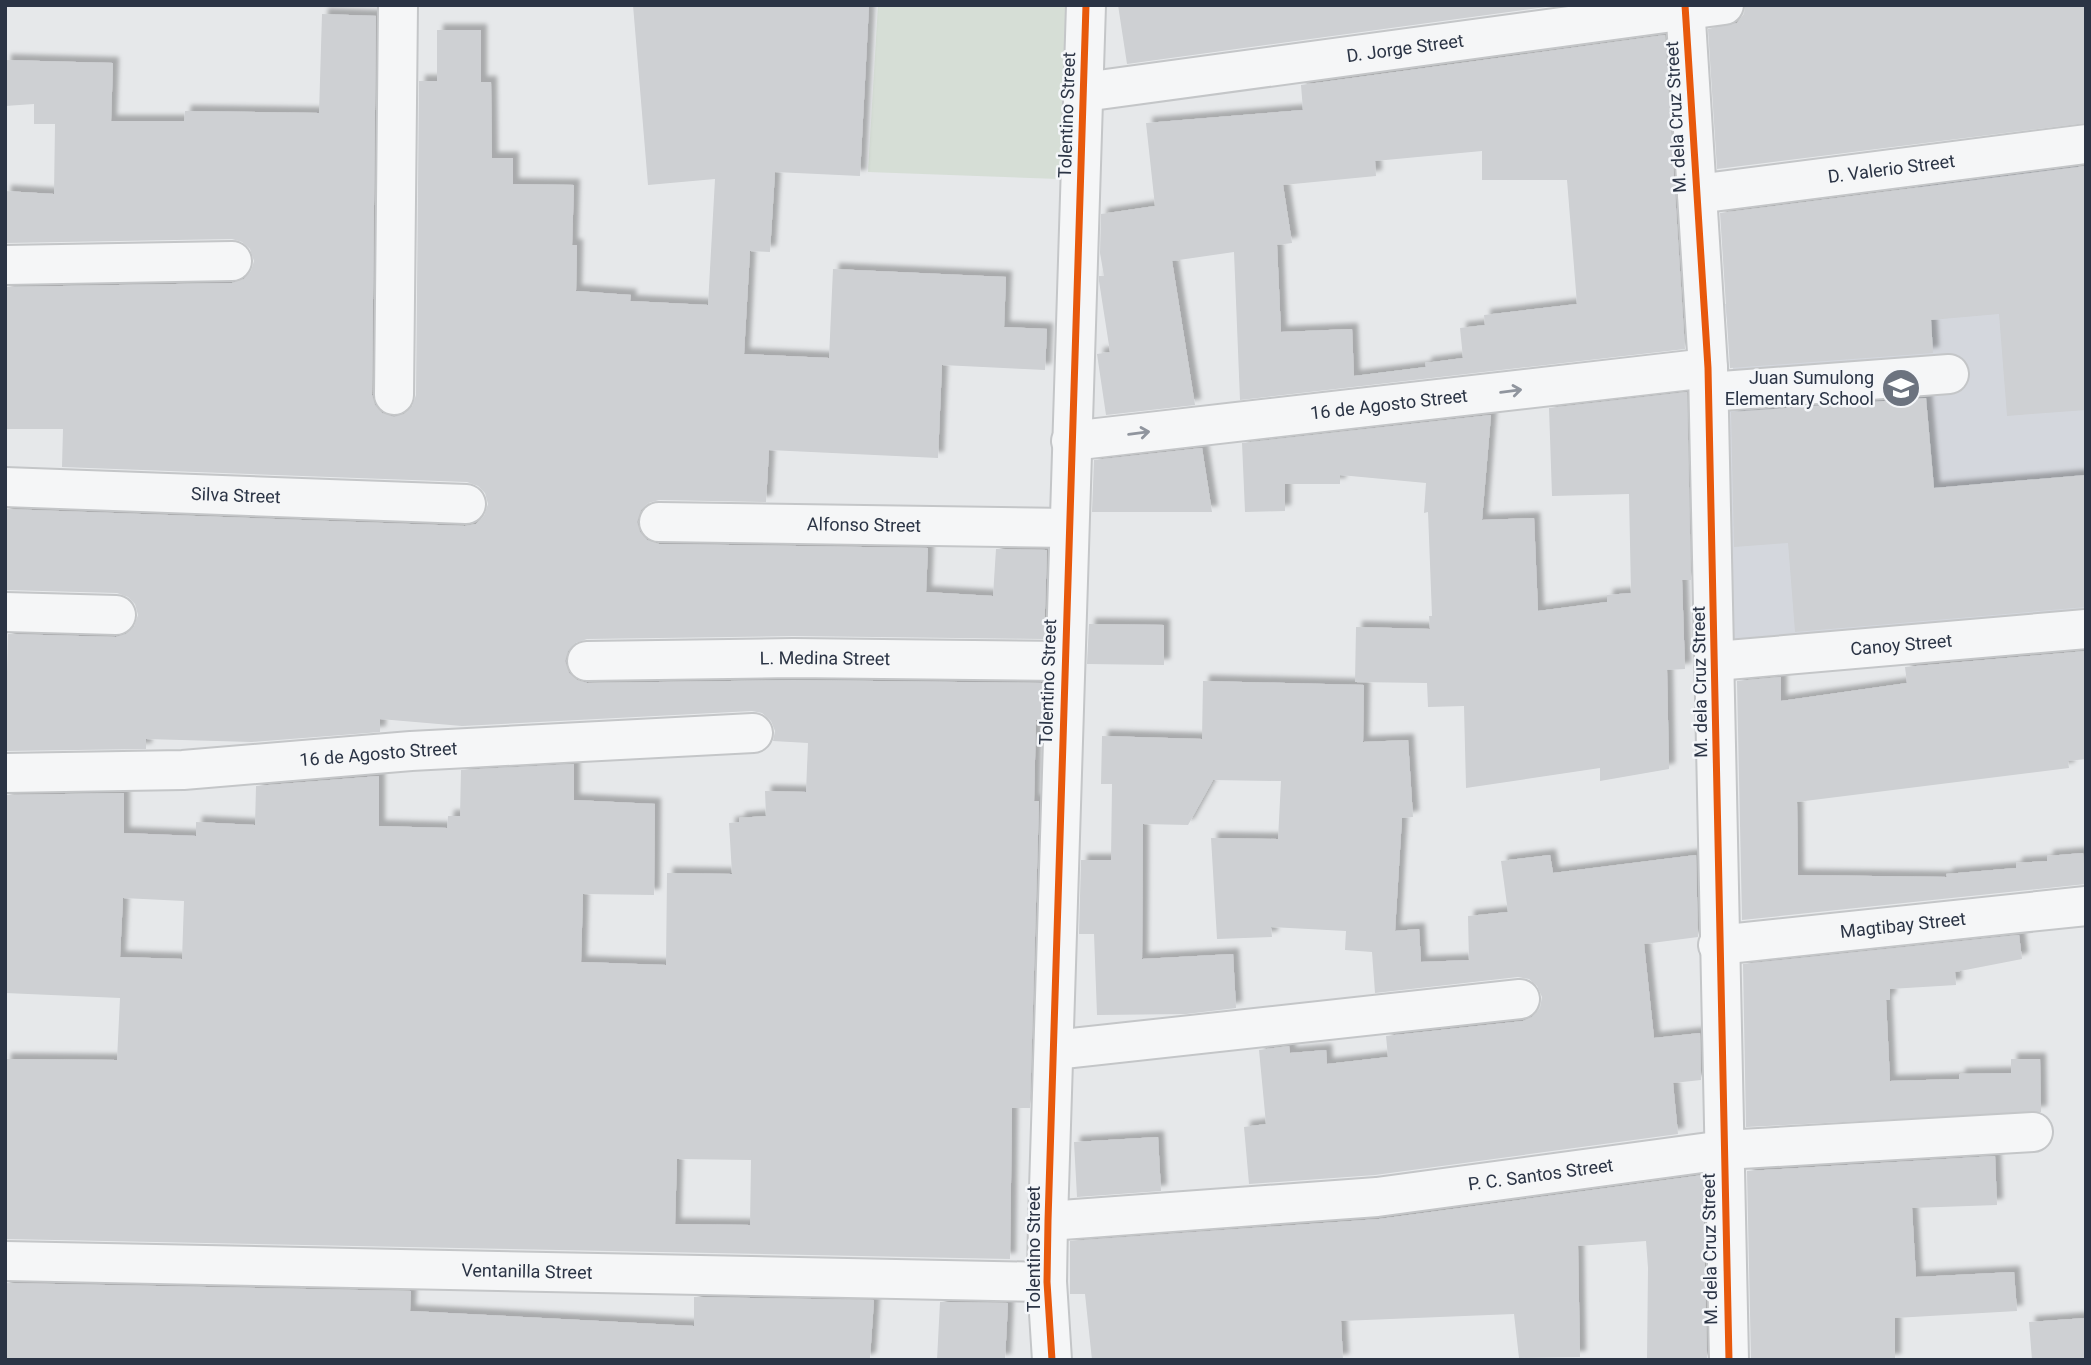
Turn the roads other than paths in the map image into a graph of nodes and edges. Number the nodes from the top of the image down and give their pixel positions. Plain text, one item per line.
1 (398, 5) edge
2 (1086, 5) edge
3 (1724, 5) edge
4 (1685, 8) edge
5 (1084, 92) junction
6 (2086, 144) edge
7 (1697, 194) junction
8 (232, 261) dead end
9 (5, 265) edge
10 (1949, 374) dead end
11 (1708, 380) junction
12 (394, 395) dead end
13 (1071, 441) junction
14 (5, 487) edge
15 (466, 504) dead end
16 (659, 522) dead end
17 (1069, 528) junction
18 (5, 612) edge
19 (116, 615) dead end
20 (2086, 629) edge
21 (587, 660) dead end
22 (1716, 661) junction
23 (1064, 662) junction
24 (753, 733) dead end
25 (5, 773) edge
26 (2086, 906) edge
27 (1718, 945) junction
28 (1521, 999) dead end
29 (1054, 1050) junction
30 (2033, 1132) dead end
31 (1724, 1150) junction
32 (1048, 1221) junction
33 (5, 1261) edge
34 (1046, 1282) junction
35 (1052, 1360) edge
36 (1728, 1360) edge

1 - 12 street
2 - 5 street, Tolentino Street
3 - 4 street, D. Jorge Street
4 - 5 street, D. Jorge Street
4 - 7 street, M. dela Cruz Street
5 - 13 street, Tolentino Street
6 - 7 street, D. Valerio Street
7 - 11 street, M. dela Cruz Street
8 - 9 street
10 - 11 street, 16 de Agosto Street
13 -> 11 street, 16 de Agosto Street
11 - 22 street, M. dela Cruz Street
13 - 17 street, Tolentino Street
14 - 15 street, Silva Street
16 - 17 street, Alfonso Street
17 - 23 street, Tolentino Street
18 - 19 street
20 - 22 street, Canoy Street
21 - 23 street, L. Medina Street
22 - 27 street, M. dela Cruz Street
23 - 29 street, Tolentino Street
24 - 25 street, 16 de Agosto Street
26 - 27 street, Magtibay Street
27 - 31 street, M. dela Cruz Street
28 - 29 street
29 - 32 street, Tolentino Street
30 - 31 street, P. C. Santos Street
31 - 32 street, P. C. Santos Street
31 - 36 street, M. dela Cruz Street
32 - 34 street, Tolentino Street
33 - 34 street, Ventanilla Street
34 - 35 street, Tolentino Street

